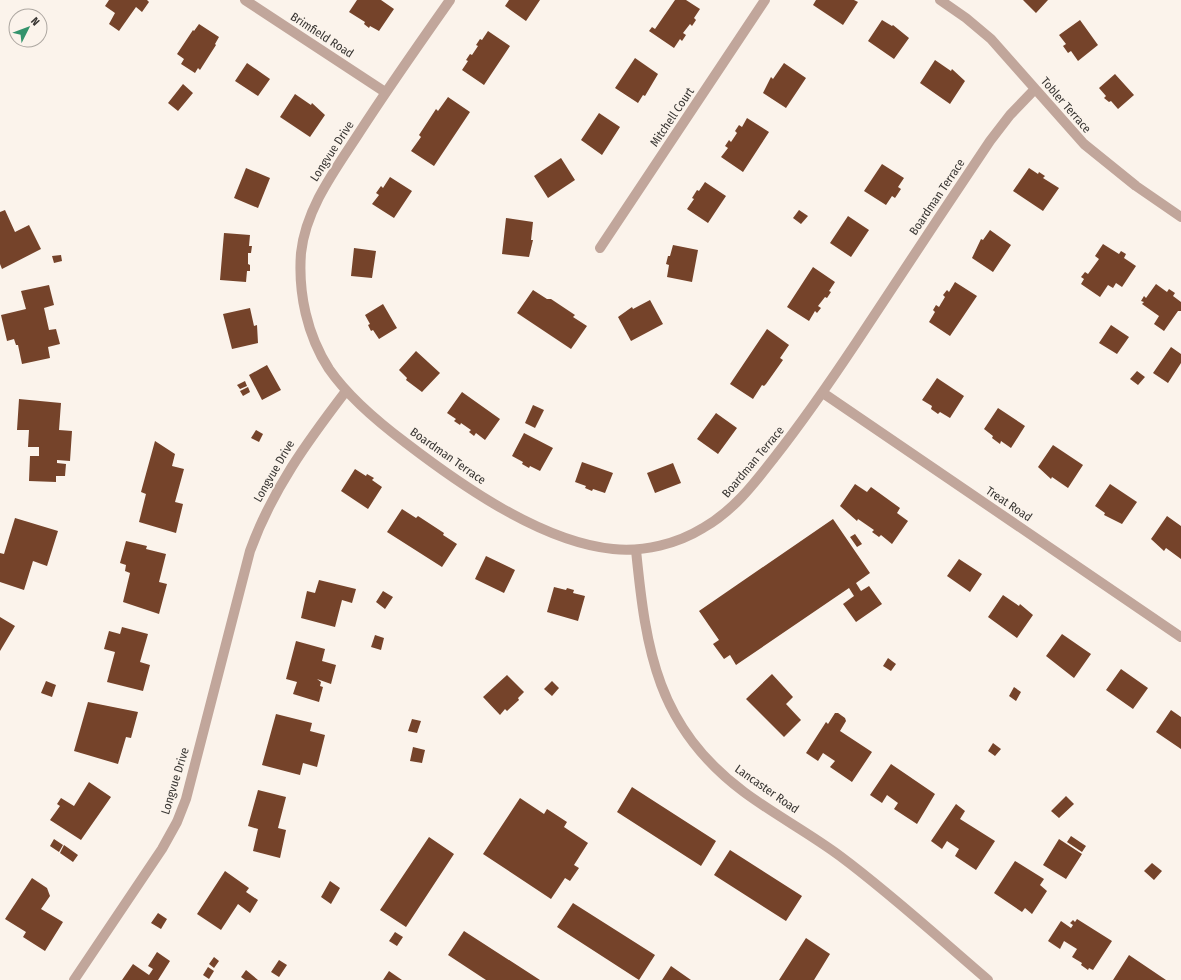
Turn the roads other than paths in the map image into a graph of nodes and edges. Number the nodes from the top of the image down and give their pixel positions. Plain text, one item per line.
1 (245, 0) edge
2 (450, 0) edge
3 (765, 0) edge
4 (940, 0) edge
5 (1035, 89) junction
6 (385, 92) junction
7 (1181, 217) edge
8 (600, 248) dead end
9 (346, 391) junction
10 (822, 393) junction
11 (636, 550) junction
12 (1181, 637) edge
13 (74, 980) edge
14 (988, 980) edge

1 - 6 street, Brimfield Road
2 - 6 street, Longvue Drive
3 - 8 street, Mitchell Court
4 - 5 street, Tobler Terrace
5 - 7 street, Tobler Terrace
5 - 10 street, Boardman Terrace
6 - 9 street, Longvue Drive
9 - 11 street, Boardman Terrace
9 - 13 street, Longvue Drive
10 - 11 street, Boardman Terrace
10 - 12 street, Treat Road
11 - 14 street, Lancaster Road

